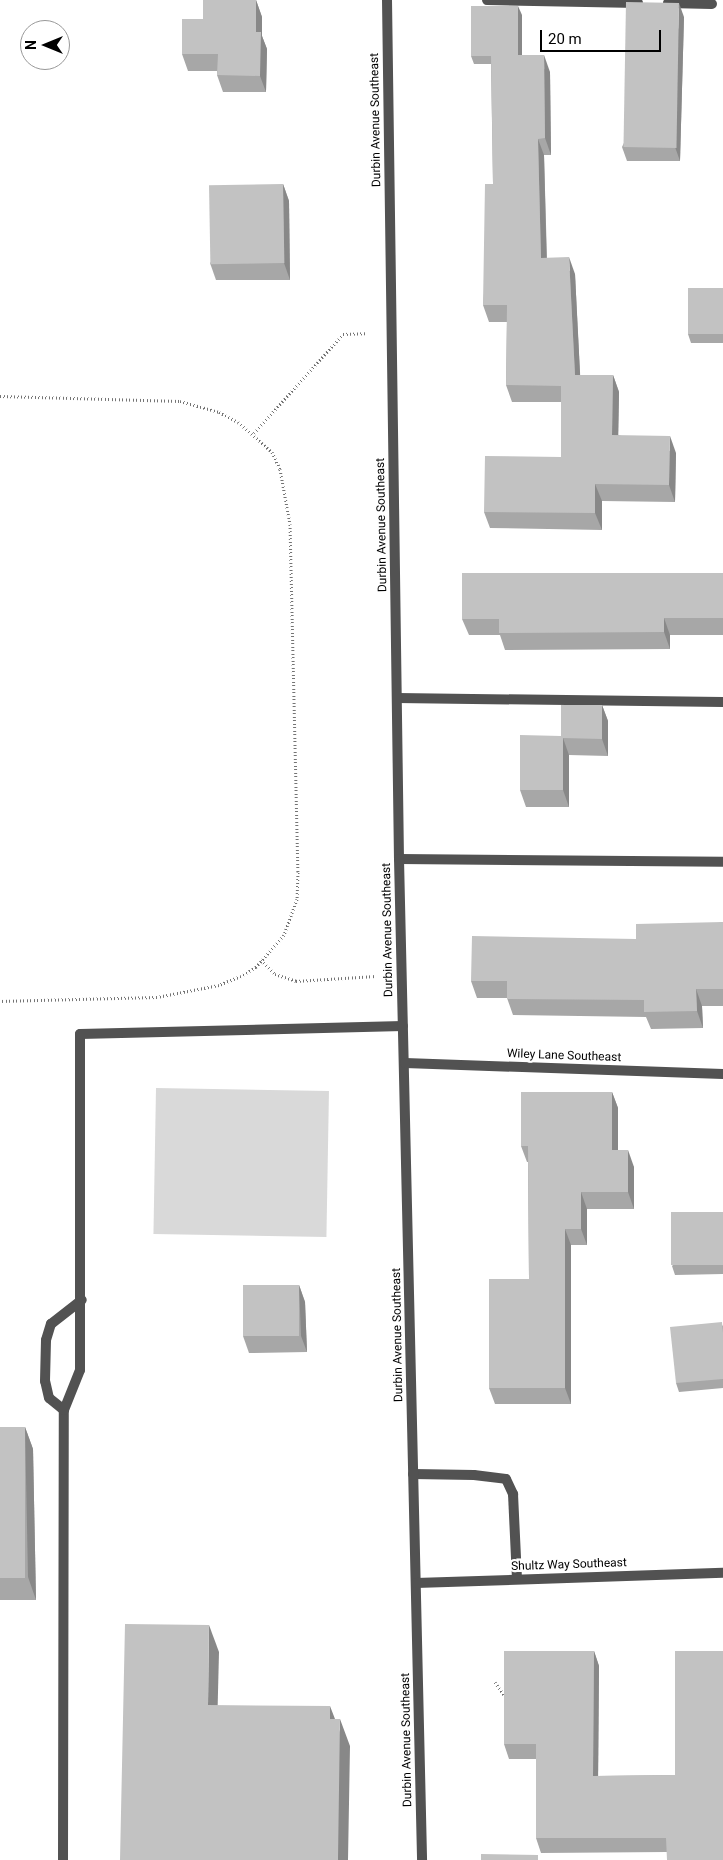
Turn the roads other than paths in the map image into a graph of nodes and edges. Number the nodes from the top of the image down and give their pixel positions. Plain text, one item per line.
1 (387, 0) edge
2 (487, 0) edge
3 (712, 4) dead end
4 (397, 698) junction
5 (723, 702) edge
6 (399, 859) junction
7 (723, 862) edge
8 (403, 1026) junction
9 (405, 1064) junction
10 (723, 1074) edge
11 (82, 1300) junction
12 (64, 1410) junction
13 (413, 1474) junction
14 (723, 1573) edge
15 (517, 1580) junction
16 (416, 1583) junction
17 (63, 1860) edge
18 (422, 1860) edge

1 - 4 street, Durbin Avenue Southeast
2 - 3 street
4 - 5 street
4 - 6 street, Durbin Avenue Southeast
6 - 7 street
6 - 8 street, Durbin Avenue Southeast
8 - 9 street, Durbin Avenue Southeast
8 - 11 street
9 - 10 street, Wiley Lane Southeast
9 - 13 street, Durbin Avenue Southeast
11 - 12 street
11 - 12 street
12 - 17 street
13 - 15 street
13 - 16 street, Durbin Avenue Southeast
14 - 15 street, Shultz Way Southeast
15 - 16 street, Shultz Way Southeast
16 - 18 street, Durbin Avenue Southeast

